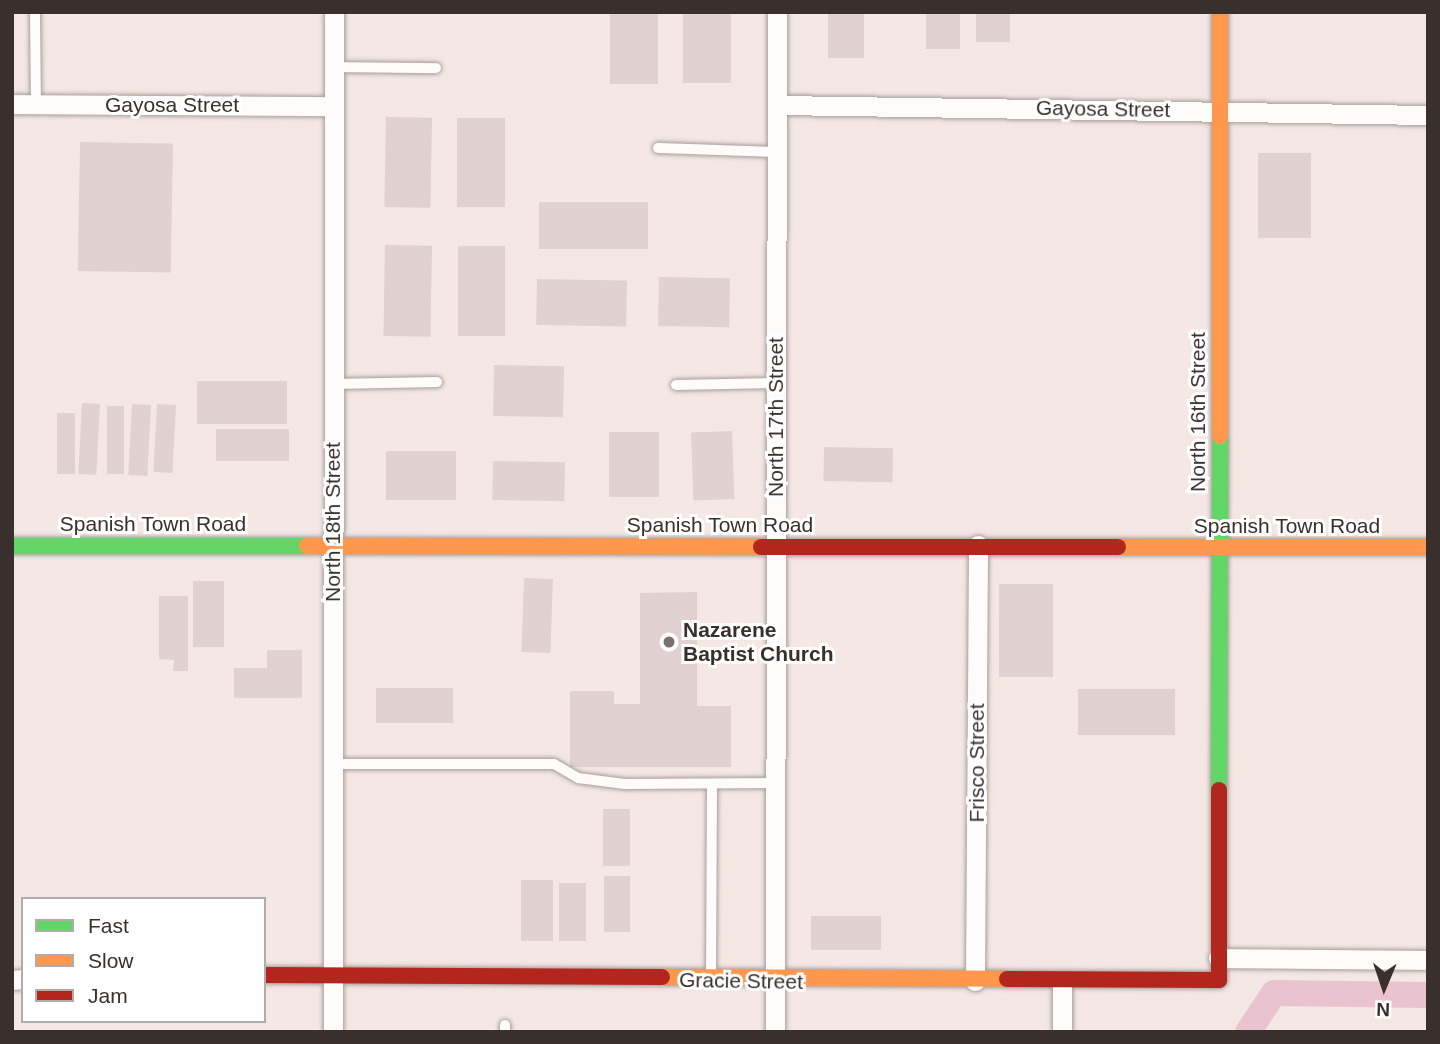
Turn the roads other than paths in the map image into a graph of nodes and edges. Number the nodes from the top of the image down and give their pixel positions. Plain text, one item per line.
1 (35, 12) edge
2 (334, 12) edge
3 (777, 12) edge
4 (1220, 12) edge
5 (333, 67) junction
6 (436, 68) dead end
7 (12, 104) edge
8 (36, 104) junction
9 (778, 105) junction
10 (332, 106) junction
11 (1220, 110) junction
12 (1428, 115) edge
13 (658, 148) dead end
14 (778, 152) junction
15 (437, 382) dead end
16 (776, 383) junction
17 (333, 384) junction
18 (676, 385) dead end
19 (333, 544) junction
20 (978, 545) junction
21 (12, 546) edge
22 (777, 547) junction
23 (1428, 547) edge
24 (1218, 548) junction
25 (333, 764) junction
26 (775, 783) junction
27 (712, 784) junction
28 (1218, 958) junction
29 (1428, 960) edge
30 (333, 974) junction
31 (266, 975) edge
32 (1219, 980) joint
33 (711, 981) junction
34 (775, 981) junction
35 (975, 981) junction
36 (1062, 981) junction
37 (333, 1032) edge
38 (775, 1032) edge
39 (1062, 1032) edge

1 - 8 lane
2 - 5 street, North 18th Street
3 - 9 street, North 17th Street
4 - 11 street, North 16th Street
5 - 6 lane
5 - 10 street, North 18th Street
7 - 8 street, Gayosa Street
8 - 10 street, Gayosa Street
9 - 11 street, Gayosa Street
9 - 14 street, North 17th Street
10 - 17 street, North 18th Street
11 - 12 street, Gayosa Street
11 - 24 street, North 16th Street
13 - 14 lane
14 - 16 street, North 17th Street
15 - 17 lane
16 - 18 lane
16 - 22 street, North 17th Street
17 - 19 street, North 18th Street
19 - 21 street, Spanish Town Road
19 - 22 street, Spanish Town Road
19 - 25 street, North 18th Street
20 - 22 street, Spanish Town Road
20 - 24 street, Spanish Town Road
20 - 35 street, Frisco Street
22 - 26 street, North 17th Street
23 - 24 street, Spanish Town Road
24 - 28 street, North 16th Street
25 - 27 lane
25 - 30 street, North 18th Street
26 - 27 lane
26 - 34 street, North 17th Street
27 - 33 lane
28 - 29 street
28 - 32 street, North 16th Street
30 - 31 street, Gracie Street
30 - 33 street, Gracie Street
30 - 37 street, North 18th Street
32 - 36 street, Gracie Street
33 - 34 street, Gracie Street
34 - 35 street, Gracie Street
34 - 38 street, North 17th Street
35 - 36 street, Gracie Street
36 - 39 street

